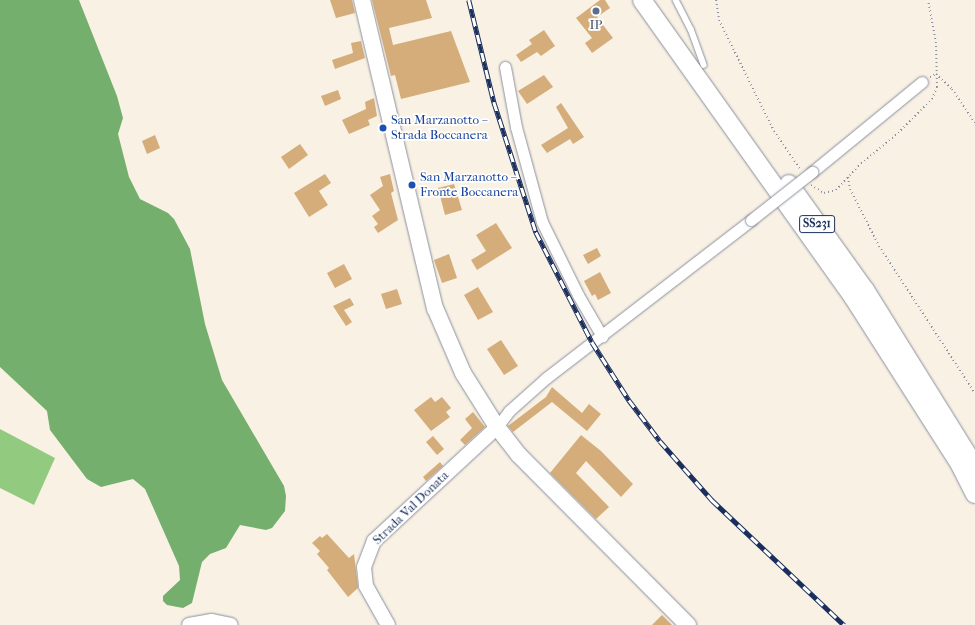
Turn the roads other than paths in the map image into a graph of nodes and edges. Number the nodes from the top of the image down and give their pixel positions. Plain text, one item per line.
1 (362, 0) edge
2 (642, 0) edge
3 (656, 0) edge
4 (676, 0) edge
5 (704, 65) junction
6 (505, 67) dead end
7 (922, 82) road end
8 (602, 336) junction
9 (497, 427) junction
10 (975, 467) edge
11 (975, 494) edge
12 (188, 625) edge
13 (231, 625) edge
14 (388, 625) edge
15 (688, 625) edge

1 - 9 main road
2 - 11 highway, SS231
3 - 5 highway, SS231
4 - 5 lane
5 - 10 highway, SS231
6 - 8 street
7 - 8 street, bridge
8 - 9 street
9 - 14 street, Strada Val Donata
9 - 15 main road
12 - 13 street

